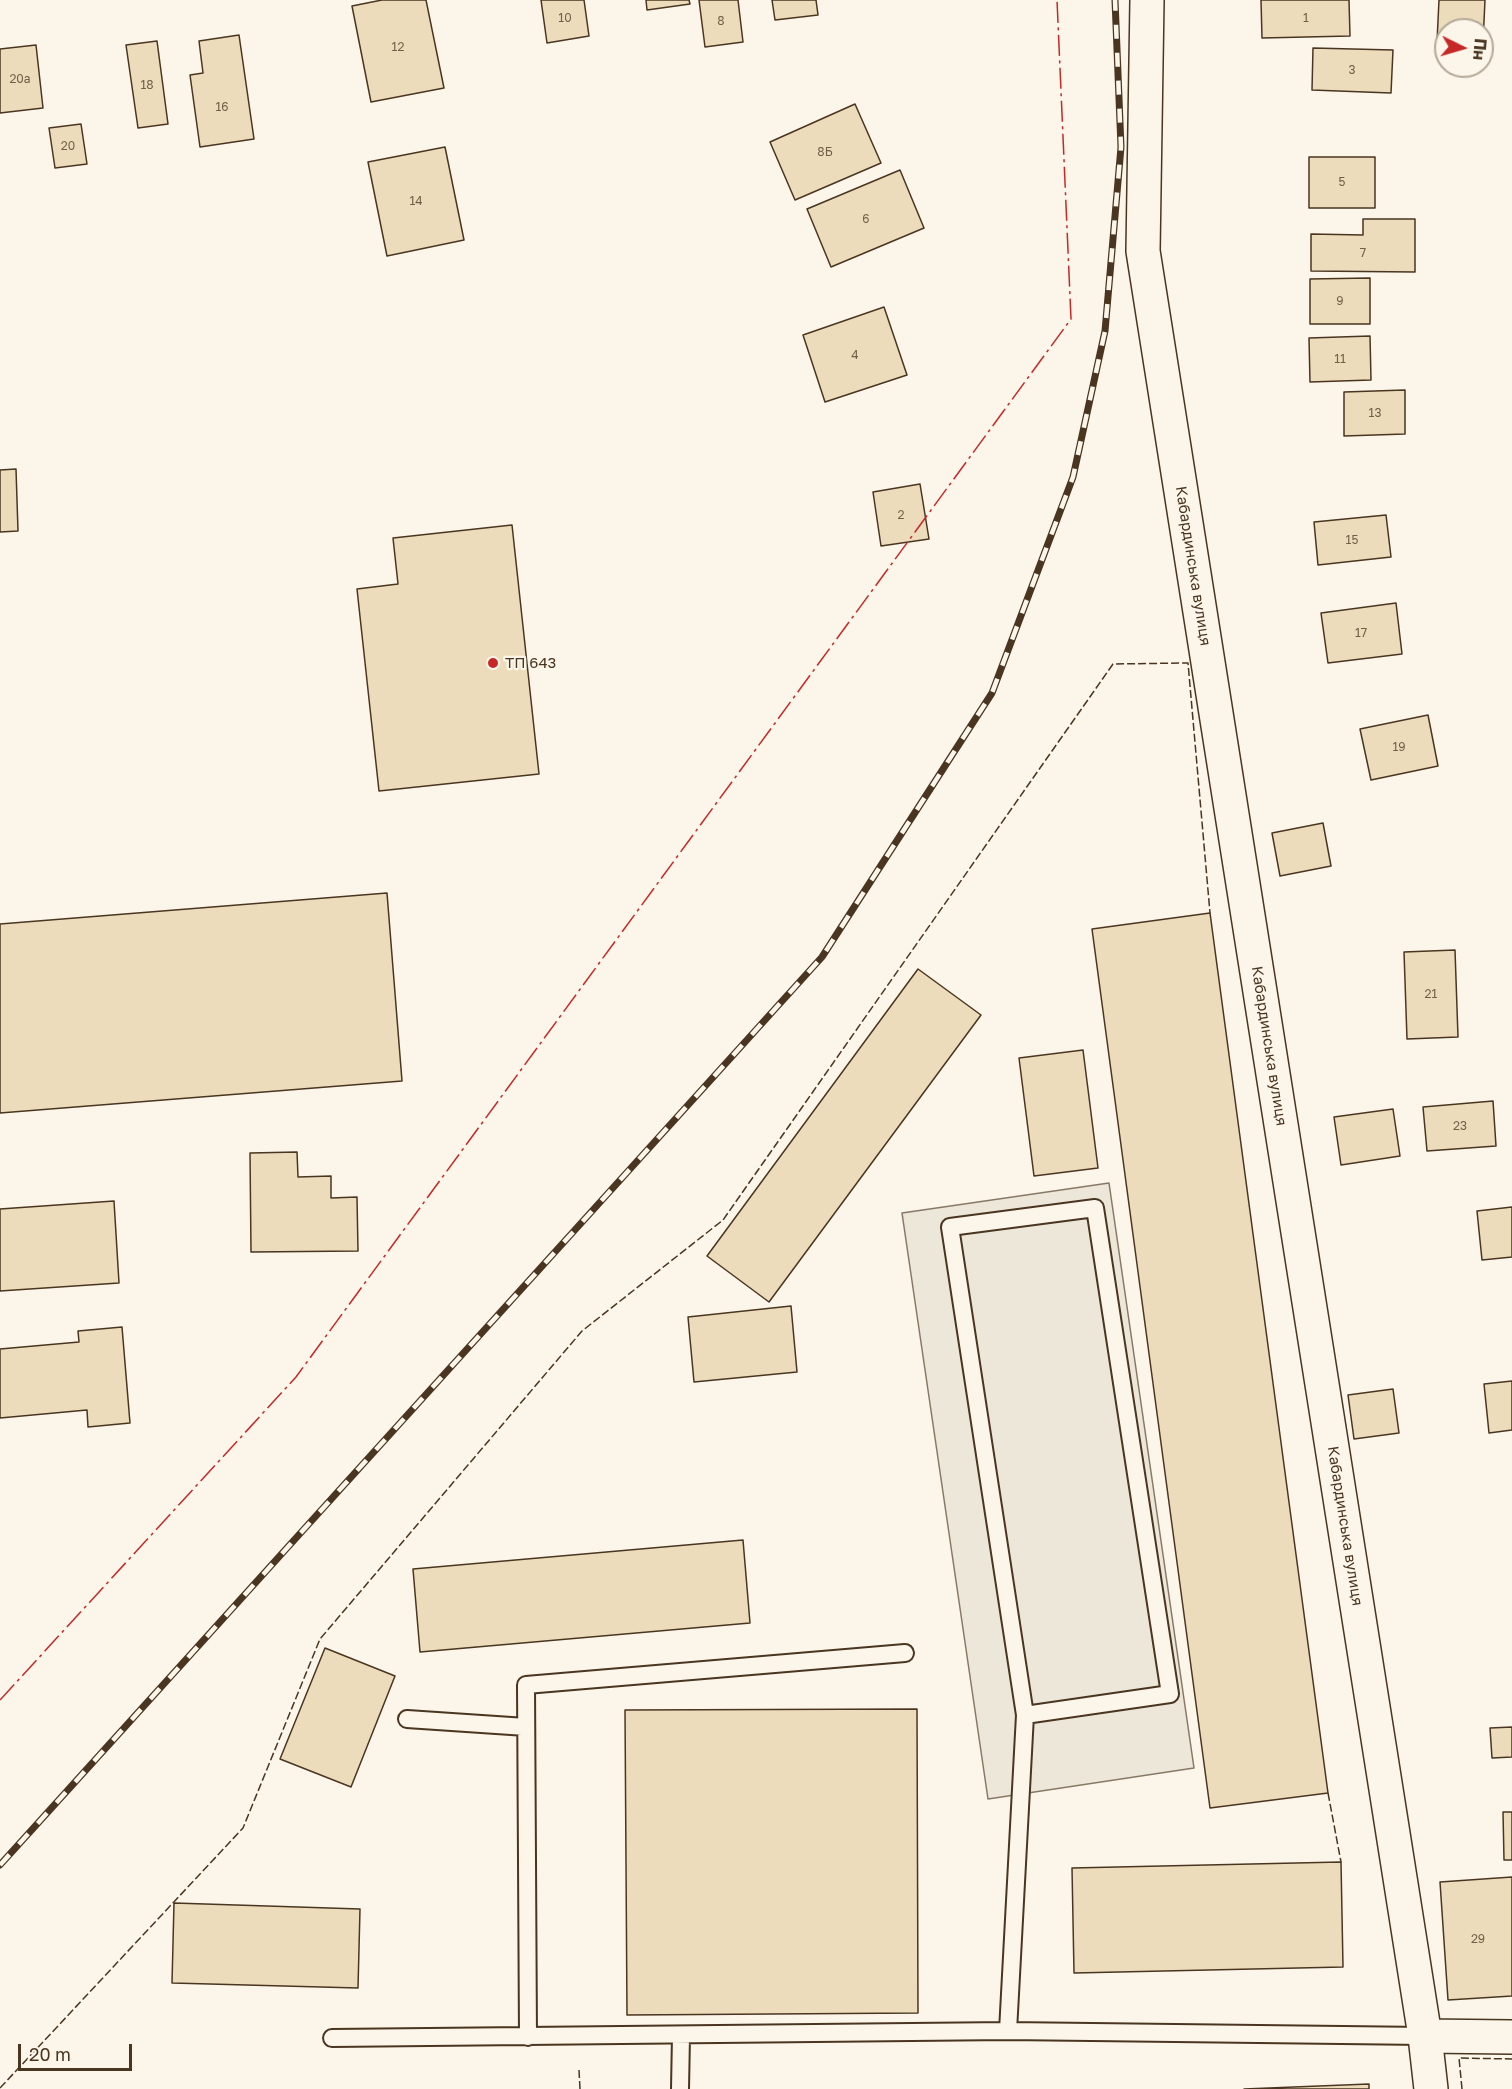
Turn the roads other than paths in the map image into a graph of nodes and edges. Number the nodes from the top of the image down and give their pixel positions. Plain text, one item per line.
1 (1147, 0) edge
2 (905, 1653) dead end
3 (1025, 1715) junction
4 (407, 1719) dead end
5 (526, 1727) junction
6 (1008, 2031) junction
7 (681, 2036) junction
8 (1425, 2036) junction
9 (528, 2037) junction
10 (1512, 2037) edge
11 (332, 2038) dead end
12 (680, 2089) edge
13 (1431, 2089) edge

1 - 8 street, Кабардинська вулиця
2 - 5 lane
3 - 3 lane
3 - 6 lane
4 - 5 lane
5 - 9 lane
6 - 7 lane
6 - 8 lane
7 - 9 lane
7 - 12 lane
8 - 10 street
8 - 13 street, Кабардинська вулиця
9 - 11 lane

